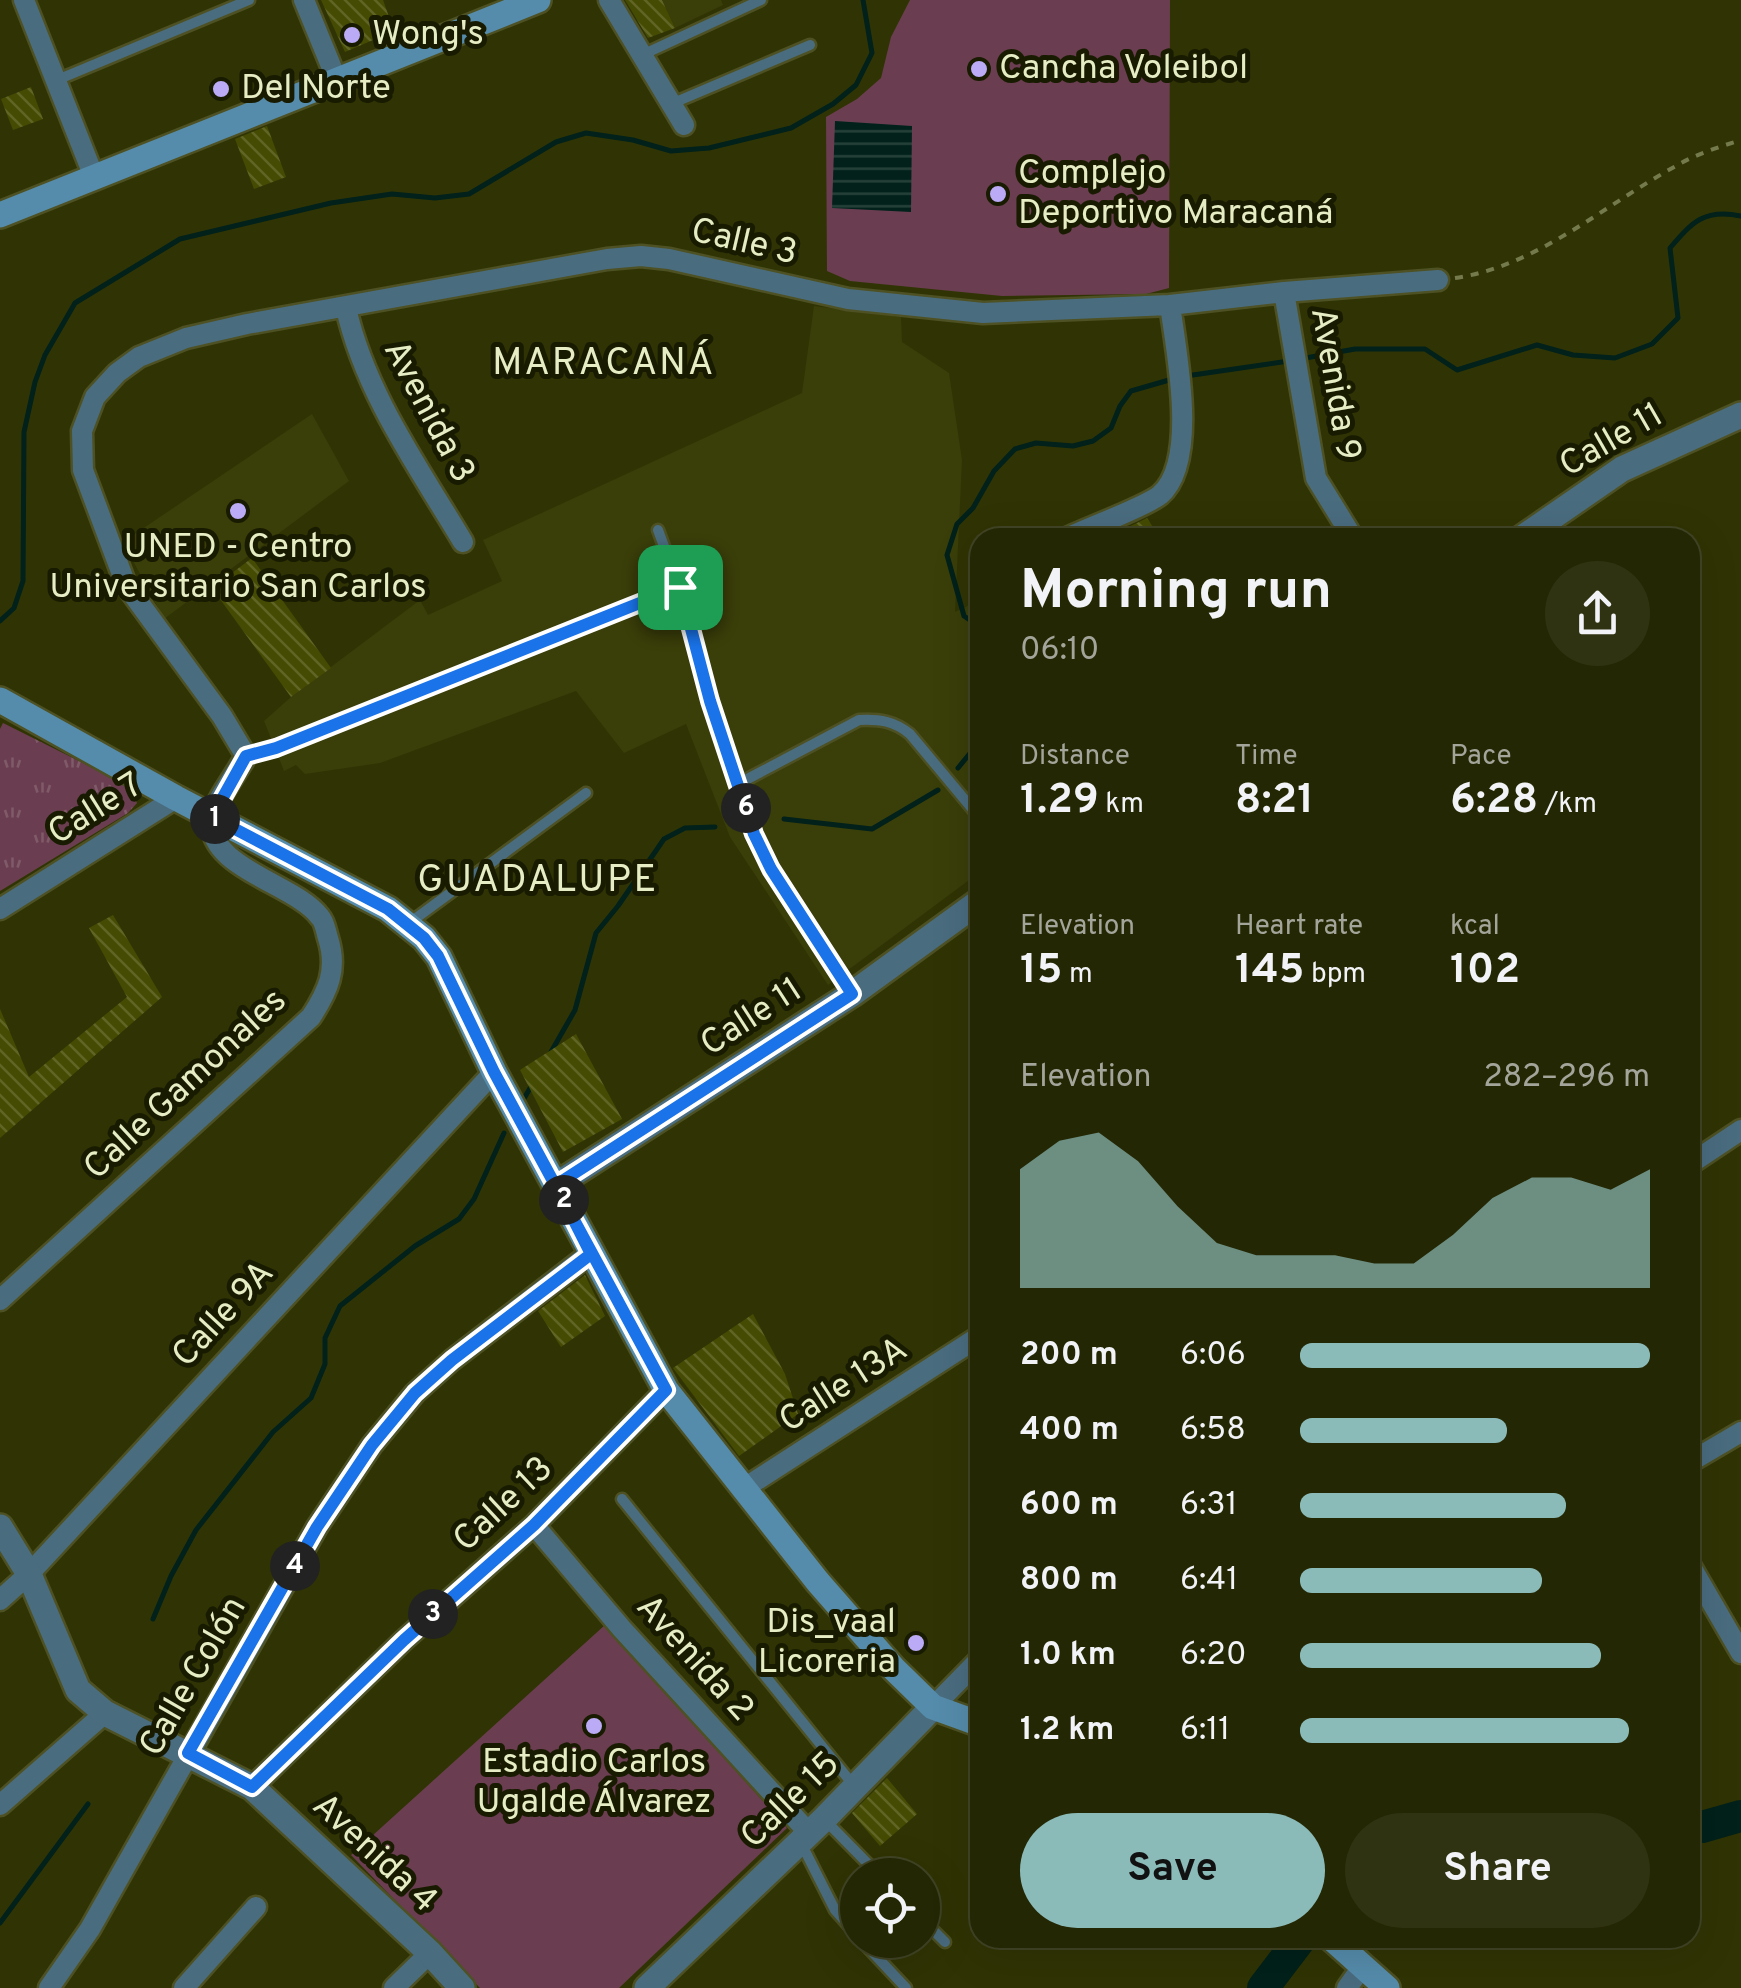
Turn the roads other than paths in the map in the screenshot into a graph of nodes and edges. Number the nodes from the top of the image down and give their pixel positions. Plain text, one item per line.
1 (24, 0) edge
2 (249, 0) edge
3 (304, 0) edge
4 (538, 0) edge
5 (608, 0) edge
6 (761, 0) edge
7 (810, 45) dead end
8 (641, 56) junction
9 (336, 78) junction
10 (56, 81) junction
11 (671, 104) junction
12 (684, 125) dead end
13 (94, 177) junction
14 (0, 214) edge
15 (1438, 280) road end
16 (1284, 292) junction
17 (1170, 305) junction
18 (346, 308) junction
19 (1741, 415) edge
20 (1089, 528) edge
21 (1346, 528) edge
22 (1536, 528) edge
23 (658, 530) dead end
24 (463, 542) dead end
25 (680, 587) junction
26 (0, 700) edge
27 (246, 756) junction
28 (738, 784) junction
29 (586, 794) dead end
30 (176, 798) junction
31 (970, 806) edge
32 (212, 817) junction
33 (970, 908) edge
34 (0, 909) edge
35 (407, 925) junction
36 (852, 994) junction
37 (494, 1072) junction
38 (1741, 1130) edge
39 (1700, 1157) edge
40 (556, 1185) junction
41 (591, 1254) junction
42 (0, 1300) edge
43 (970, 1342) edge
44 (666, 1390) junction
45 (1741, 1432) edge
46 (1700, 1456) edge
47 (743, 1489) junction
48 (622, 1499) dead end
49 (534, 1525) junction
50 (0, 1528) edge
51 (28, 1574) junction
52 (1700, 1582) edge
53 (0, 1600) edge
54 (1741, 1653) edge
55 (970, 1669) edge
56 (933, 1707) junction
57 (105, 1713) junction
58 (970, 1720) edge
59 (188, 1753) junction
60 (252, 1787) junction
61 (855, 1788) junction
62 (0, 1805) edge
63 (811, 1831) junction
64 (853, 1858) edge
65 (256, 1907) dead end
66 (840, 1917) edge
67 (940, 1937) edge
68 (945, 1942) dead end
69 (1338, 1948) edge
70 (430, 1953) junction
71 (878, 1958) edge
72 (1354, 1978) edge
73 (50, 1988) edge
74 (184, 1988) edge
75 (394, 1988) edge
76 (462, 1988) edge
77 (647, 1988) edge
78 (906, 1988) edge
79 (1386, 1988) edge

1 - 10 street
2 - 10 lane
3 - 9 street
4 - 9 main road
5 - 8 street
6 - 8 lane
7 - 11 lane
8 - 11 street
9 - 13 main road
10 - 13 street
11 - 12 street
13 - 14 main road
15 - 16 street, Calle 3
16 - 17 street, Calle 3
16 - 21 street, Avenida 9
17 - 18 street, Calle 3
17 - 20 street
18 - 24 street, Avenida 3
18 - 27 street, Calle 3
19 - 22 street, Calle 11
23 - 25 lane
25 - 27 lane
25 - 28 lane
26 - 30 main road
27 - 32 street
28 - 31 lane
28 - 36 lane
29 - 35 lane
30 - 32 main road
30 - 34 street, Calle 7
32 - 35 main road
32 - 42 street, Calle Gamonales
33 - 36 street, Calle 11
35 - 37 main road
36 - 40 street, Calle 11
37 - 40 main road
37 - 51 street, Calle 9A
38 - 39 street
40 - 41 main road
41 - 44 main road
41 - 59 street, Calle Colón
43 - 47 street, Calle 13A
44 - 47 main road
44 - 49 street, Calle 13
45 - 46 street
47 - 56 main road
48 - 61 lane
49 - 60 street, Calle 13
49 - 63 street, Avenida 2
50 - 51 street, Avenida 4
51 - 53 street, Calle 9A
51 - 57 street, Avenida 4
52 - 54 street
55 - 56 street, Calle 15
56 - 58 main road
56 - 61 street, Calle 15
57 - 59 street, Avenida 4
57 - 62 street
59 - 60 street, Avenida 4
59 - 73 street, Calle Colón
60 - 70 street, Avenida 4
61 - 63 street, Calle 15
63 - 64 lane
63 - 66 lane
63 - 77 street, Calle 15
65 - 74 street
67 - 68 lane
69 - 72 main road
70 - 75 street
70 - 76 street, Avenida 4
71 - 78 lane
72 - 79 main road

